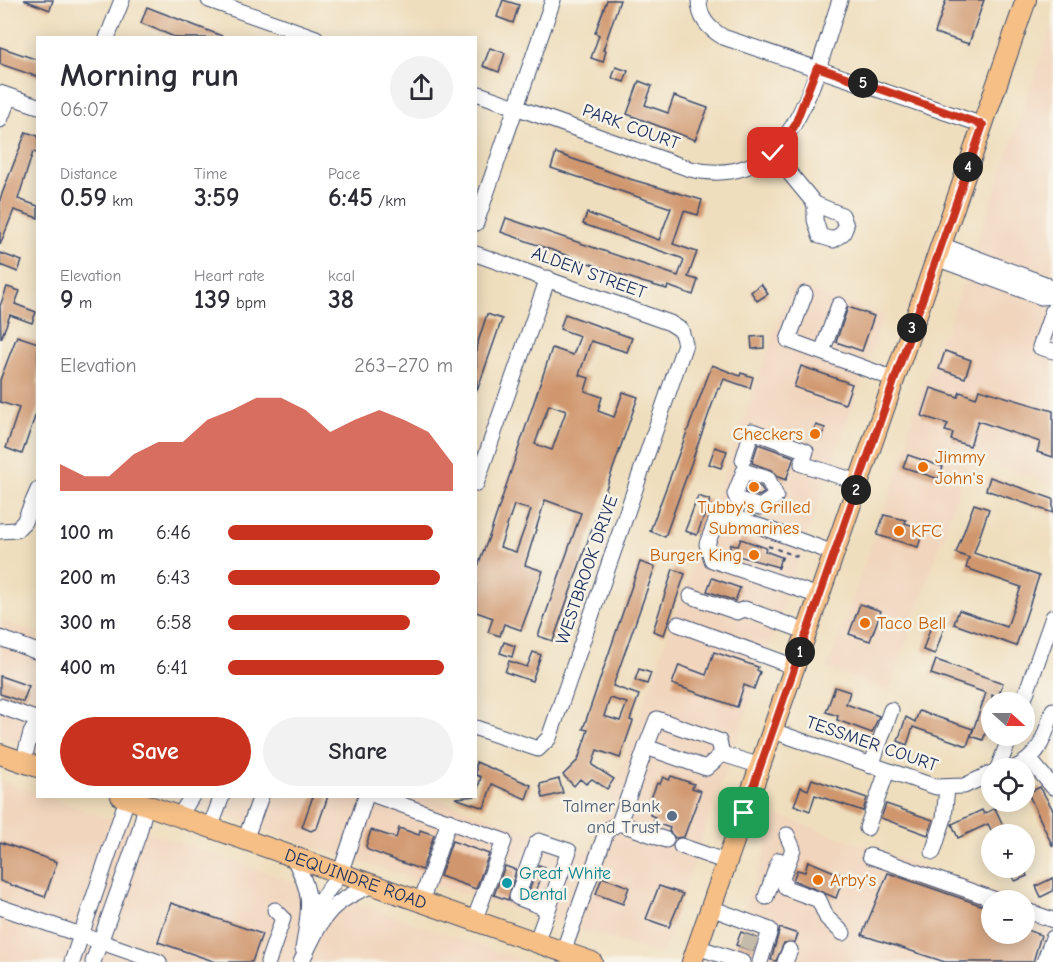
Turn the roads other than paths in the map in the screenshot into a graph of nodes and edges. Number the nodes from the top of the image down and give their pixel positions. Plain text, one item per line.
1 (122, 0) edge
2 (209, 0) edge
3 (553, 0) edge
4 (699, 0) edge
5 (840, 0) edge
6 (1026, 0) edge
7 (108, 36) edge
8 (310, 36) edge
9 (817, 67) junction
10 (477, 93) edge
11 (4, 95) edge
12 (36, 105) edge
13 (516, 107) junction
14 (0, 120) edge
15 (983, 125) junction
16 (773, 153) junction
17 (815, 204) dead end
18 (477, 220) edge
19 (939, 252) junction
20 (477, 254) edge
21 (548, 278) junction
22 (805, 294) dead end
23 (1053, 300) edge
24 (839, 305) dead end
25 (684, 337) joint
26 (1053, 351) edge
27 (822, 352) junction
28 (894, 379) junction
29 (742, 460) dead end
30 (477, 481) edge
31 (858, 482) junction
32 (36, 495) edge
33 (0, 531) edge
34 (834, 553) junction
35 (691, 596) dead end
36 (819, 596) junction
37 (1053, 616) edge
38 (678, 624) dead end
39 (807, 632) junction
40 (0, 638) edge
41 (36, 651) edge
42 (795, 667) junction
43 (1026, 692) edge
44 (0, 706) edge
45 (891, 710) dead end
46 (1053, 710) edge
47 (36, 720) edge
48 (36, 725) edge
49 (477, 728) edge
50 (773, 731) junction
51 (646, 747) junction
52 (0, 754) edge
53 (722, 754) junction
54 (1032, 758) edge
55 (30, 765) edge
56 (761, 766) junction
57 (871, 766) junction
58 (1035, 766) edge
59 (887, 771) junction
60 (981, 778) edge
61 (1053, 787) edge
62 (947, 788) junction
63 (123, 798) edge
64 (191, 798) edge
65 (221, 798) edge
66 (260, 798) edge
67 (365, 798) edge
68 (383, 798) edge
69 (146, 805) junction
70 (179, 817) junction
71 (449, 821) junction
72 (619, 823) junction
73 (210, 828) junction
74 (867, 828) dead end
75 (245, 840) junction
76 (666, 840) dead end
77 (681, 846) dead end
78 (933, 852) dead end
79 (870, 856) dead end
80 (293, 857) junction
81 (727, 862) junction
82 (340, 874) junction
83 (373, 885) junction
84 (981, 895) edge
85 (766, 897) dead end
86 (421, 902) junction
87 (0, 907) edge
88 (711, 908) junction
89 (548, 909) junction
90 (275, 910) dead end
91 (1035, 914) edge
92 (308, 917) junction
93 (1053, 920) edge
94 (474, 921) junction
95 (843, 933) dead end
96 (80, 936) junction
97 (1053, 938) edge
98 (99, 942) junction
99 (536, 942) junction
100 (744, 945) edge
101 (563, 952) junction
102 (695, 954) edge
103 (72, 962) edge
104 (93, 962) edge
105 (159, 962) edge
106 (268, 962) edge
107 (301, 962) edge
108 (592, 962) edge
109 (760, 962) edge
110 (1044, 962) edge

1 - 7 street
2 - 8 street
3 - 13 street
4 - 9 street
5 - 9 street, PARK COURT
6 - 15 main road
9 - 15 street
9 - 16 street, PARK COURT
10 - 13 street, PARK COURT
11 - 12 street
11 - 14 street
13 - 16 street, PARK COURT
13 - 18 street
15 - 19 main road
16 - 17 street
19 - 23 street
19 - 28 main road
20 - 21 street, ALDEN STREET
21 - 25 street, ALDEN STREET
21 - 30 street
22 - 27 street
23 - 26 street
24 - 27 street
25 - 49 street, WESTBROOK DRIVE
27 - 28 street
28 - 31 main road
29 - 31 street
31 - 34 main road
32 - 33 street
34 - 36 main road
34 - 36 street
35 - 39 street
36 - 39 main road
37 - 43 street
38 - 42 street
39 - 42 main road
40 - 41 street
42 - 50 main road
44 - 47 street
45 - 57 street
46 - 54 street
48 - 55 street
50 - 56 main road
50 - 57 street, TESSMER COURT
51 - 53 street
51 - 53 street
51 - 72 street
52 - 55 main road
53 - 56 street
56 - 81 main road
57 - 59 street, TESSMER COURT
58 - 61 street
59 - 62 street, TESSMER COURT
59 - 74 street
60 - 62 street, TESSMER COURT
62 - 78 street
63 - 69 main road, DEQUINDRE ROAD
63 - 96 street
64 - 70 street
65 - 73 street
66 - 75 street
67 - 82 street
68 - 71 street
69 - 70 main road, DEQUINDRE ROAD
69 - 98 street
70 - 73 main road, DEQUINDRE ROAD
71 - 86 street
71 - 94 street
72 - 76 street
72 - 101 street
73 - 75 main road, DEQUINDRE ROAD
75 - 80 main road, DEQUINDRE ROAD
77 - 81 street
79 - 84 street
80 - 82 main road, DEQUINDRE ROAD
80 - 92 street
81 - 88 main road
82 - 83 main road, DEQUINDRE ROAD
82 - 92 street
83 - 86 main road, DEQUINDRE ROAD
83 - 107 street
85 - 95 street
86 - 94 main road, DEQUINDRE ROAD
87 - 96 street
88 - 100 street
88 - 102 main road
89 - 89 street
89 - 99 street
90 - 106 street
91 - 93 street
92 - 107 street
94 - 99 main road, DEQUINDRE ROAD
96 - 98 street
96 - 103 street
97 - 110 street
98 - 104 street
98 - 105 street
99 - 101 main road, DEQUINDRE ROAD
100 - 102 street
100 - 109 street
101 - 108 main road, DEQUINDRE ROAD

